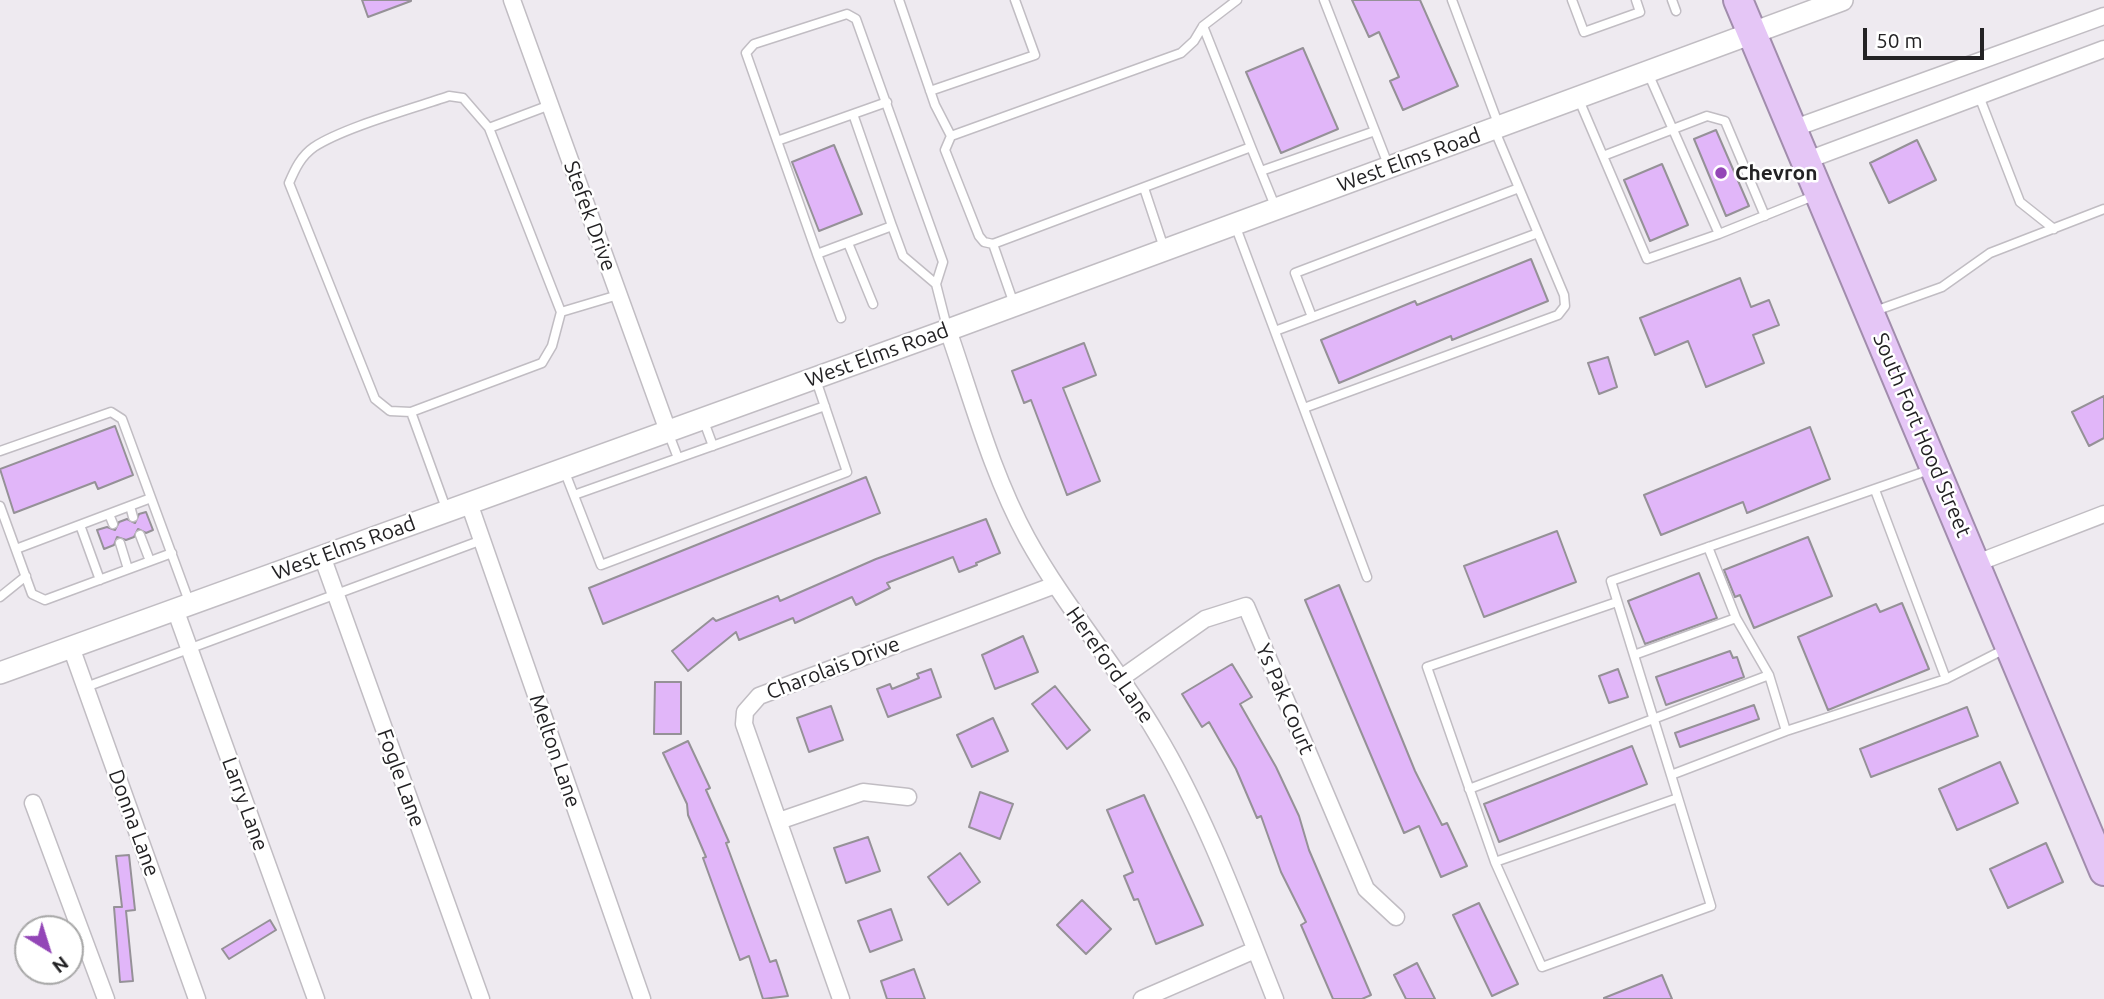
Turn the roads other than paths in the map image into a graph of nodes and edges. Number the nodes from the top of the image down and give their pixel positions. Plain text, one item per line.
1 (512, 0) edge
2 (899, 0) edge
3 (1015, 0) edge
4 (1237, 0) edge
5 (1324, 0) edge
6 (1452, 0) edge
7 (1572, 0) edge
8 (1636, 0) edge
9 (1672, 0) edge
10 (1738, 0) edge
11 (1842, 0) edge
12 (1676, 10) dead end
13 (2104, 16) edge
14 (1203, 26) junction
15 (1751, 33) junction
16 (2104, 49) edge
17 (1647, 72) junction
18 (930, 91) junction
19 (1979, 96) junction
20 (1578, 97) junction
21 (887, 102) junction
22 (550, 105) junction
23 (853, 114) junction
24 (1496, 127) junction
25 (489, 128) junction
26 (1672, 129) junction
27 (1791, 129) junction
28 (1375, 131) junction
29 (951, 136) junction
30 (777, 141) junction
31 (1251, 147) junction
32 (1603, 156) junction
33 (1805, 161) junction
34 (1389, 167) junction
35 (1261, 171) junction
36 (1144, 188) junction
37 (1519, 188) junction
38 (1819, 194) junction
39 (1276, 209) junction
40 (2104, 209) edge
41 (1765, 216) junction
42 (1235, 224) junction
43 (892, 226) junction
44 (2054, 229) junction
45 (1538, 233) junction
46 (1719, 234) junction
47 (848, 243) junction
48 (993, 244) junction
49 (1165, 250) junction
50 (817, 254) junction
51 (936, 284) junction
52 (618, 295) junction
53 (873, 304) dead end
54 (1015, 305) junction
55 (561, 312) junction
56 (1870, 313) junction
57 (1312, 317) junction
58 (841, 318) dead end
59 (947, 330) junction
60 (1275, 331) junction
61 (815, 377) junction
62 (825, 406) junction
63 (1304, 408) junction
64 (411, 412) junction
65 (703, 419) junction
66 (668, 431) junction
67 (713, 446) junction
68 (0, 451) edge
69 (678, 458) junction
70 (1935, 467) junction
71 (564, 469) junction
72 (1875, 490) junction
73 (574, 495) junction
74 (151, 498) junction
75 (469, 503) junction
76 (0, 506) edge
77 (130, 506) junction
78 (447, 511) junction
79 (109, 514) junction
80 (2104, 514) edge
81 (133, 517) dead end
82 (80, 524) junction
83 (113, 524) dead end
84 (140, 535) dead end
85 (482, 540) junction
86 (120, 543) dead end
87 (1708, 547) junction
88 (16, 549) junction
89 (172, 553) junction
90 (322, 556) junction
91 (150, 561) junction
92 (1977, 563) junction
93 (128, 569) junction
94 (26, 576) junction
95 (1367, 577) dead end
96 (100, 580) junction
97 (1055, 585) junction
98 (336, 594) junction
99 (0, 597) edge
100 (1617, 602) junction
101 (182, 607) junction
102 (1736, 618) junction
103 (71, 647) junction
104 (2010, 647) junction
105 (189, 649) junction
106 (1634, 655) junction
107 (0, 673) edge
108 (1769, 675) junction
109 (1946, 678) junction
110 (1120, 679) junction
111 (86, 687) junction
112 (1654, 720) junction
113 (1786, 731) junction
114 (1671, 775) junction
115 (1469, 789) junction
116 (908, 797) dead end
117 (1678, 798) junction
118 (33, 803) dead end
119 (779, 821) junction
120 (1494, 862) junction
121 (2104, 871) edge
122 (1396, 917) dead end
123 (1255, 950) junction
124 (106, 999) edge
125 (197, 999) edge
126 (316, 999) edge
127 (481, 999) edge
128 (642, 999) edge
129 (841, 999) edge
130 (1142, 999) edge
131 (1275, 999) edge

1 - 22 street, Stefek Drive
2 - 18 lane
3 - 18 lane
4 - 14 lane
5 - 28 lane
6 - 24 lane
7 - 8 lane
9 - 12 lane
10 - 15 highway, South Fort Hood Street
11 - 15 main road, West Elms Road
13 - 27 street
14 - 29 lane
14 - 31 lane
15 - 17 main road, West Elms Road
15 - 27 highway, South Fort Hood Street
16 - 19 street
17 - 20 main road, West Elms Road
17 - 26 lane
18 - 29 lane
19 - 33 street
19 - 44 lane
20 - 24 main road, West Elms Road
20 - 32 lane
21 - 23 lane
21 - 30 lane
21 - 51 lane
22 - 25 lane
22 - 52 street, Stefek Drive
23 - 30 lane
23 - 43 lane
24 - 34 main road, West Elms Road
24 - 37 lane
25 - 55 lane
25 - 64 lane
26 - 32 lane
26 - 41 lane
26 - 46 lane
27 - 33 highway, South Fort Hood Street
28 - 34 lane
28 - 35 lane
29 - 48 lane
30 - 50 lane
31 - 35 lane
31 - 36 lane
32 - 46 lane
33 - 38 highway, South Fort Hood Street
34 - 39 main road, West Elms Road
35 - 39 lane
36 - 48 lane
36 - 49 lane
37 - 45 lane
37 - 57 lane
38 - 41 lane
38 - 56 highway, South Fort Hood Street
39 - 42 main road, West Elms Road
40 - 44 lane
41 - 46 lane
42 - 49 main road, West Elms Road
42 - 60 lane
43 - 47 lane
43 - 51 lane
44 - 56 lane
45 - 57 lane
45 - 63 lane
47 - 50 lane
47 - 53 lane
48 - 54 lane
49 - 54 main road, West Elms Road
50 - 58 lane
51 - 59 lane
52 - 55 lane
52 - 66 street, Stefek Drive
54 - 59 main road, West Elms Road
55 - 64 lane
56 - 70 highway, South Fort Hood Street
57 - 60 lane
59 - 61 main road, West Elms Road
59 - 97 street, Hereford Lane
60 - 63 lane
61 - 62 lane
61 - 65 main road, West Elms Road
62 - 67 lane
62 - 73 lane
63 - 95 lane
64 - 78 lane
65 - 66 main road, West Elms Road
65 - 67 lane
66 - 69 lane
66 - 71 main road, West Elms Road
67 - 69 lane
68 - 74 lane
69 - 73 lane
70 - 72 lane
70 - 92 highway, South Fort Hood Street
71 - 73 lane
71 - 75 main road, West Elms Road
72 - 87 lane
72 - 109 lane
74 - 77 lane
74 - 89 lane
75 - 78 main road, West Elms Road
75 - 85 street, Melton Lane
76 - 88 lane
77 - 79 lane
77 - 81 lane
78 - 90 main road, West Elms Road
79 - 82 lane
79 - 83 lane
80 - 92 street
82 - 88 lane
82 - 96 lane
84 - 91 lane
85 - 98 lane
85 - 128 street, Melton Lane
86 - 93 lane
87 - 100 lane
87 - 102 lane
88 - 94 lane
89 - 91 lane
89 - 101 lane
90 - 98 street, Fogle Lane
90 - 101 main road, West Elms Road
91 - 93 lane
92 - 104 highway, South Fort Hood Street
93 - 96 lane
94 - 96 lane
94 - 99 lane
97 - 110 street, Hereford Lane
97 - 119 street, Charolais Drive
98 - 105 lane
98 - 127 street, Fogle Lane
100 - 106 lane
100 - 115 lane
101 - 103 main road, West Elms Road
101 - 105 street, Larry Lane
102 - 106 lane
102 - 108 lane
103 - 107 main road, West Elms Road
103 - 111 street, Donna Lane
104 - 109 lane
104 - 121 highway, South Fort Hood Street
105 - 111 lane
105 - 126 street, Larry Lane
106 - 112 lane
108 - 112 lane
108 - 113 lane
109 - 113 lane
110 - 122 street, Ys Pak Court
110 - 123 street, Hereford Lane
111 - 125 street, Donna Lane
112 - 114 lane
112 - 115 lane
113 - 114 lane
114 - 117 lane
115 - 120 lane
116 - 119 street
117 - 120 lane
117 - 120 lane
118 - 124 street
119 - 129 street, Charolais Drive
123 - 130 street
123 - 131 street, Hereford Lane

